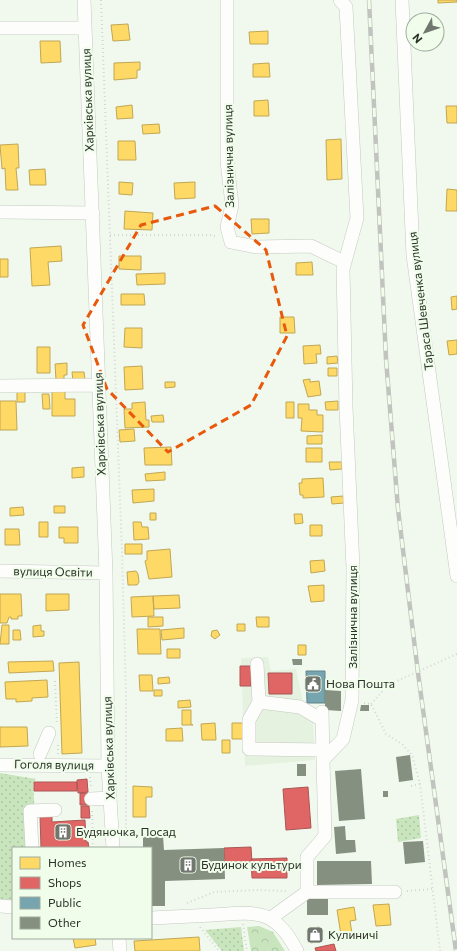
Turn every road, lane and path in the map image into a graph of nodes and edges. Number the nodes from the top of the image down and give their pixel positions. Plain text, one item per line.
1 (84, 0) edge
2 (101, 0) edge
3 (227, 0) edge
4 (340, 0) edge
5 (402, 0) edge
6 (0, 28) edge
7 (85, 28) junction
8 (0, 212) edge
9 (92, 213) junction
10 (109, 236) junction
11 (231, 242) junction
12 (344, 262) junction
13 (99, 385) junction
14 (0, 386) edge
15 (0, 572) edge
16 (106, 573) junction
17 (457, 576) edge
18 (457, 654) edge
19 (257, 664) dead end
20 (352, 700) junction
21 (259, 702) junction
22 (371, 704) junction
23 (50, 733) dead end
24 (40, 754) dead end
25 (323, 755) junction
26 (0, 765) edge
27 (90, 766) junction
28 (108, 766) junction
29 (420, 784) junction
30 (411, 786) dead end
31 (110, 798) junction
32 (91, 799) junction
33 (55, 810) dead end
34 (126, 842) dead end
35 (32, 847) edge
36 (93, 847) edge
37 (113, 847) edge
38 (432, 889) junction
39 (307, 892) junction
40 (395, 892) joint
41 (0, 906) edge
42 (12, 907) edge
43 (188, 909) junction
44 (241, 912) junction
45 (152, 918) edge
46 (274, 922) junction
47 (119, 939) edge
48 (120, 951) edge
49 (220, 951) edge
50 (247, 951) edge
51 (264, 951) edge
52 (298, 951) edge
53 (440, 951) edge

1 - 7 street, Харківська вулиця
2 - 10 path
3 - 11 street, Залізнична вулиця
4 - 12 street, Залізнична вулиця
5 - 17 street, Тараса Шевченка вулиця
6 - 7 street
7 - 9 street, Харківська вулиця
8 - 9 street
9 - 13 street, Харківська вулиця
10 - 11 path
10 - 34 path
11 - 12 street
12 - 20 street, Залізнична вулиця
13 - 14 street
13 - 16 street, Харківська вулиця
15 - 16 street, вулиця Освіти
16 - 28 street, Харківська вулиця
18 - 22 path
19 - 21 street
20 - 22 path
20 - 25 street, Залізнична вулиця
21 - 25 street
21 - 25 street
22 - 29 path
23 - 24 street
25 - 39 street
26 - 27 street, Гоголя вулиця
27 - 28 street, Гоголя вулиця
27 - 32 path
28 - 31 street, Харківська вулиця
29 - 30 path
29 - 38 path
31 - 32 street
31 - 37 street, Харківська вулиця
32 - 36 path
33 - 35 street
38 - 40 path
38 - 53 path
39 - 40 street
39 - 43 path
39 - 46 street
41 - 42 street
43 - 44 street
43 - 45 street
43 - 49 path
44 - 46 street
44 - 50 path
46 - 51 path
46 - 52 street
47 - 48 street

